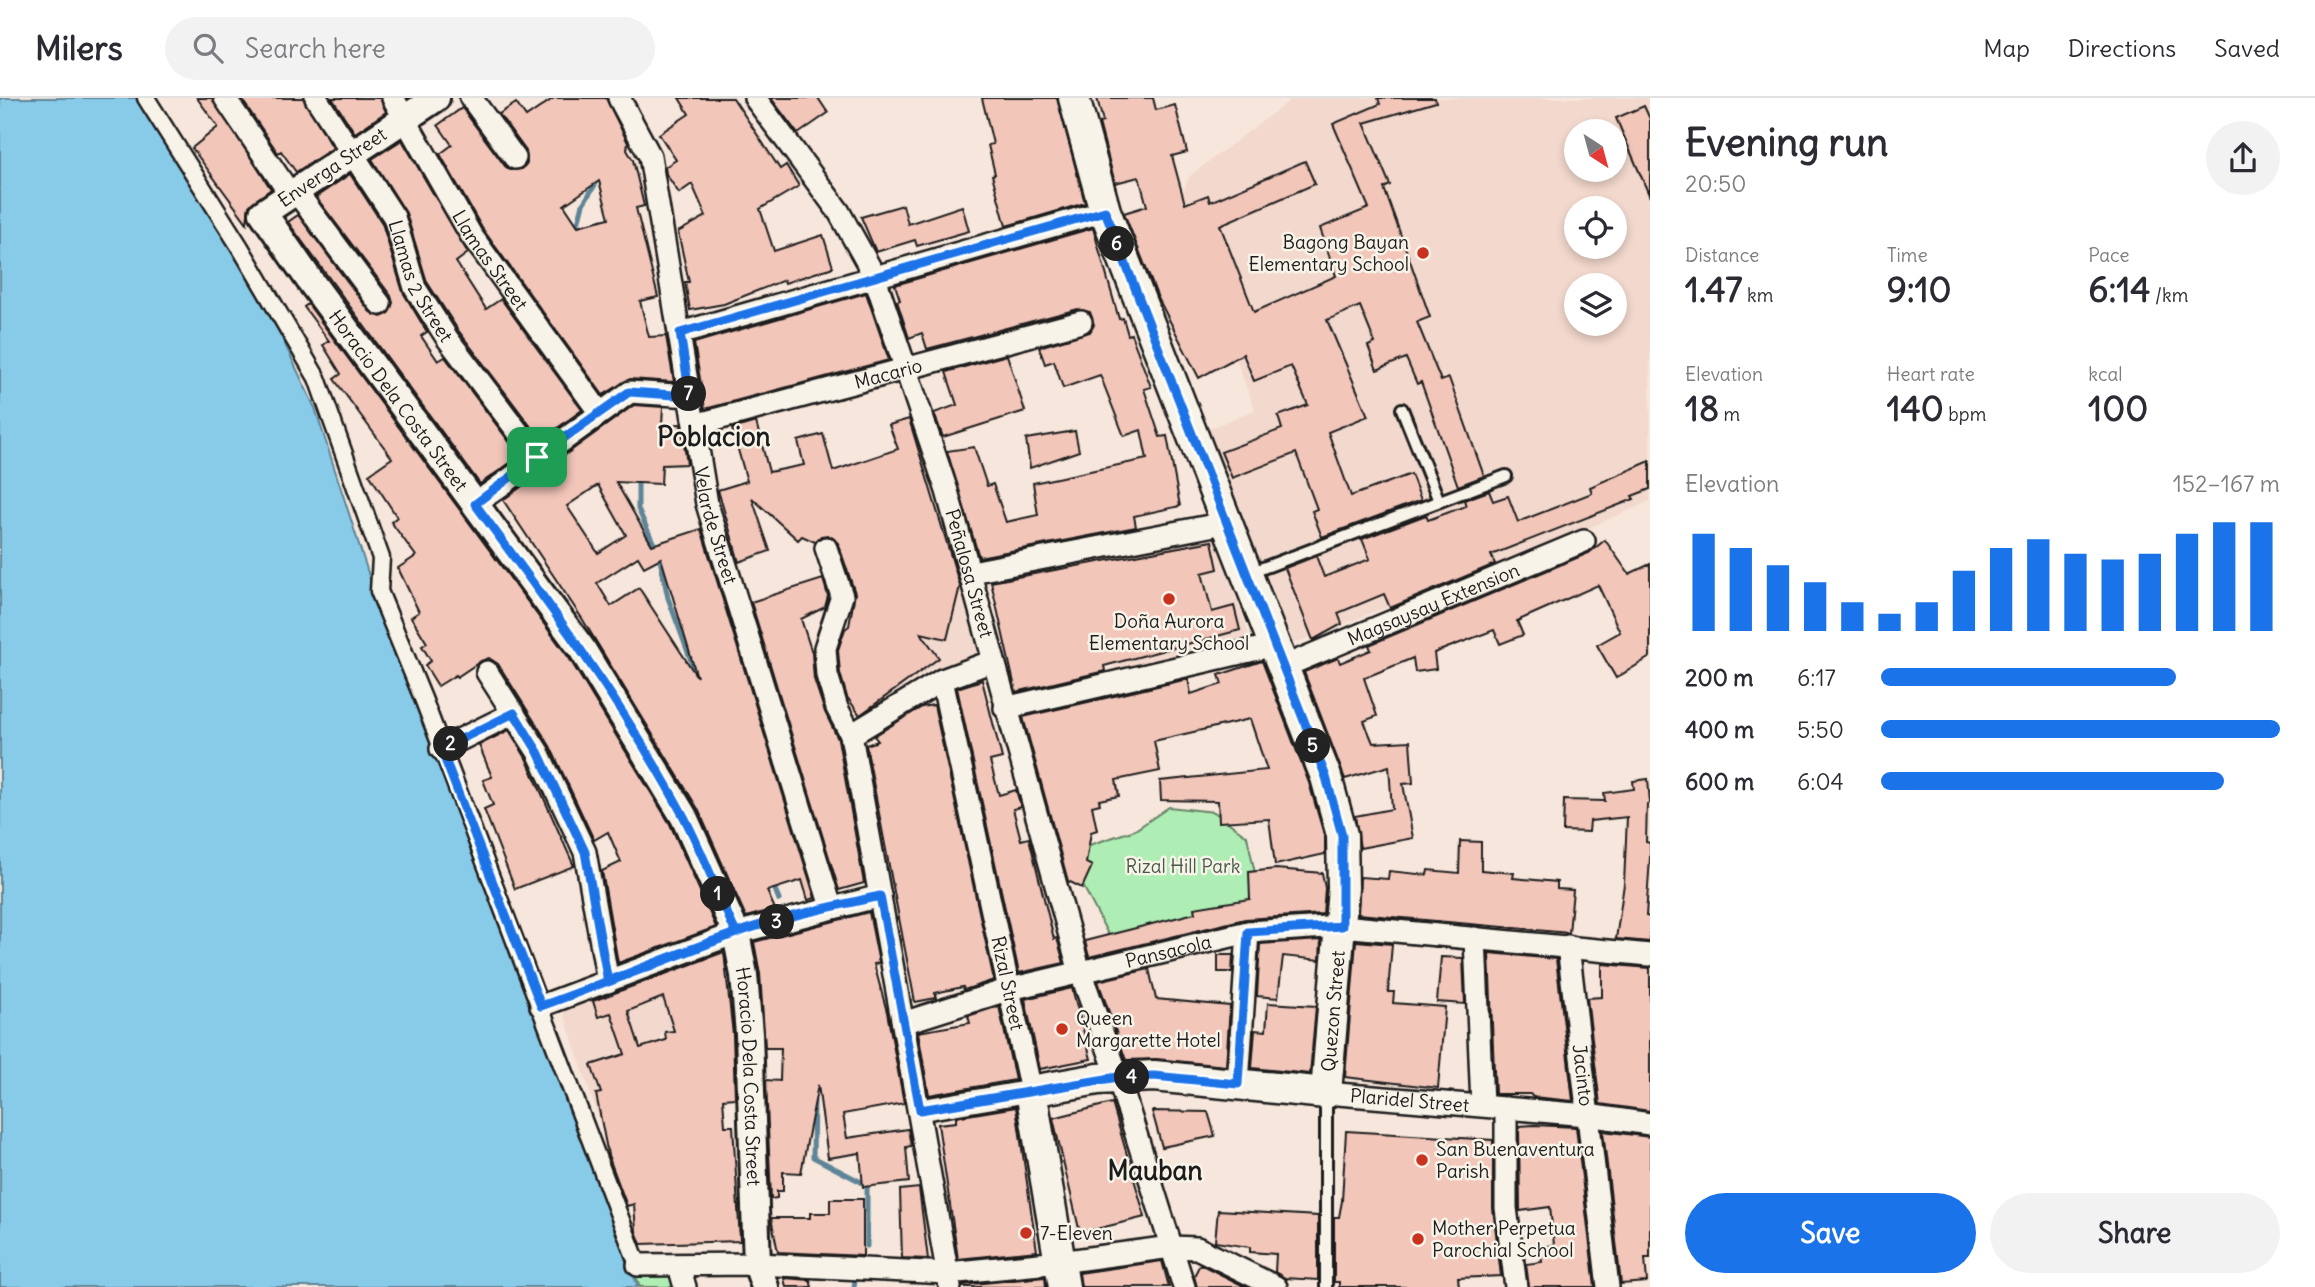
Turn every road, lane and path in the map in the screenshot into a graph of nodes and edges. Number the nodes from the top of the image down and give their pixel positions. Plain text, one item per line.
1 (146, 98) edge
2 (225, 98) edge
3 (316, 98) edge
4 (436, 98) edge
5 (471, 98) edge
6 (619, 98) edge
7 (755, 98) edge
8 (1074, 98) edge
9 (399, 108) edge
10 (353, 151) junction
11 (515, 158) dead end
12 (293, 192) junction
13 (1105, 211) junction
14 (263, 213) joint
15 (874, 275) junction
16 (380, 304) dead end
17 (1081, 322) dead end
18 (680, 333) junction
19 (906, 368) junction
20 (690, 396) junction
21 (1402, 409) dead end
22 (600, 413) junction
23 (695, 425) junction
24 (537, 457) junction
25 (1506, 476) dead end
26 (1439, 501) junction
27 (475, 504) junction
28 (1225, 523) junction
29 (1584, 541) dead end
30 (827, 548) dead end
31 (972, 572) junction
32 (1246, 574) junction
33 (1279, 656) junction
34 (993, 660) junction
35 (486, 672) dead end
36 (942, 680) junction
37 (1005, 708) junction
38 (514, 713) junction
39 (850, 735) junction
40 (441, 749) junction
41 (880, 896) junction
42 (831, 907) junction
43 (1342, 926) junction
44 (1248, 932) junction
45 (736, 933) junction
46 (1475, 938) junction
47 (1568, 946) junction
48 (1650, 955) edge
49 (1080, 972) junction
50 (608, 982) junction
51 (1010, 989) junction
52 (541, 1006) junction
53 (904, 1023) junction
54 (1118, 1077) junction
55 (1238, 1084) junction
56 (1031, 1091) junction
57 (1326, 1093) junction
58 (1482, 1105) junction
59 (1506, 1108) junction
60 (920, 1110) junction
61 (1587, 1115) junction
62 (1650, 1124) edge
63 (1171, 1247) junction
64 (638, 1265) joint
65 (679, 1266) junction
66 (761, 1275) edge
67 (1062, 1275) edge
68 (949, 1280) edge
69 (685, 1287) edge
70 (1184, 1287) edge
71 (1276, 1287) edge
72 (1326, 1287) edge
73 (1516, 1287) edge
74 (1608, 1287) edge

1 - 40 street
2 - 12 street
3 - 10 street, Llamas 2 Street
4 - 9 street, Enverga Street
5 - 11 street
6 - 18 street, Velarde Street
7 - 15 street, Peñalosa Street
8 - 13 main road, Quezon Street
9 - 10 street, Enverga Street
9 - 22 street, Llamas Street
10 - 12 street, Enverga Street
10 - 24 street, Llamas 2 Street
12 - 14 street, Enverga Street
12 - 16 street
13 - 15 street
13 - 28 main road, Quezon Street
14 - 27 street, Horacio Dela Costa Street
15 - 18 street
15 - 19 street, Peñalosa Street
17 - 19 street, Macario
18 - 20 street, Velarde Street
19 - 23 street, Macario
19 - 31 street, Peñalosa Street
20 - 22 street
20 - 23 street, Velarde Street
21 - 26 lane
22 - 24 street
23 - 42 street, Velarde Street
24 - 27 street
25 - 26 lane
26 - 32 lane
27 - 45 street, Horacio Dela Costa Street
28 - 31 street
28 - 32 main road, Quezon Street
29 - 33 street, Magsaysay Extension
30 - 39 street
31 - 34 street, Peñalosa Street
32 - 33 main road, Quezon Street
33 - 37 street, Magsaysay Extension
33 - 43 main road, Quezon Street
34 - 36 street
34 - 37 street, Peñalosa Street
35 - 38 street
36 - 39 street
36 - 51 street, Rizal Street
37 - 49 street, Peñalosa Street
38 - 40 street
38 - 50 street
39 - 41 street
40 - 52 street
41 - 42 street
41 - 53 street
42 - 45 street
43 - 44 street, Pansacola
43 - 46 street, Pansacola
43 - 57 main road, Quezon Street
44 - 49 street, Pansacola
44 - 55 street
45 - 50 street
45 - 66 street, Horacio Dela Costa Street
46 - 47 street, Pansacola
46 - 58 street
47 - 48 street, Pansacola
47 - 61 street, Jacinto
49 - 51 street, Pansacola
49 - 54 street, Peñalosa Street
50 - 52 street
51 - 53 street, Pansacola
51 - 56 street, Rizal Street
52 - 64 street
53 - 60 street
54 - 55 main road, Plaridel Street
54 - 56 main road, Plaridel Street
54 - 63 street, Peñalosa Street
55 - 57 main road, Plaridel Street
56 - 60 street, Plaridel Street
56 - 67 main road, Rizal Street
57 - 58 street, Plaridel Street
57 - 72 lane
58 - 59 street, Plaridel Street
59 - 61 street, Plaridel Street
59 - 73 street
60 - 68 street
61 - 62 street, Plaridel Street
61 - 74 street, Jacinto
63 - 67 street
63 - 70 street, Peñalosa Street
63 - 71 street
64 - 65 street
65 - 66 street
65 - 69 street
66 - 68 street
67 - 68 street

